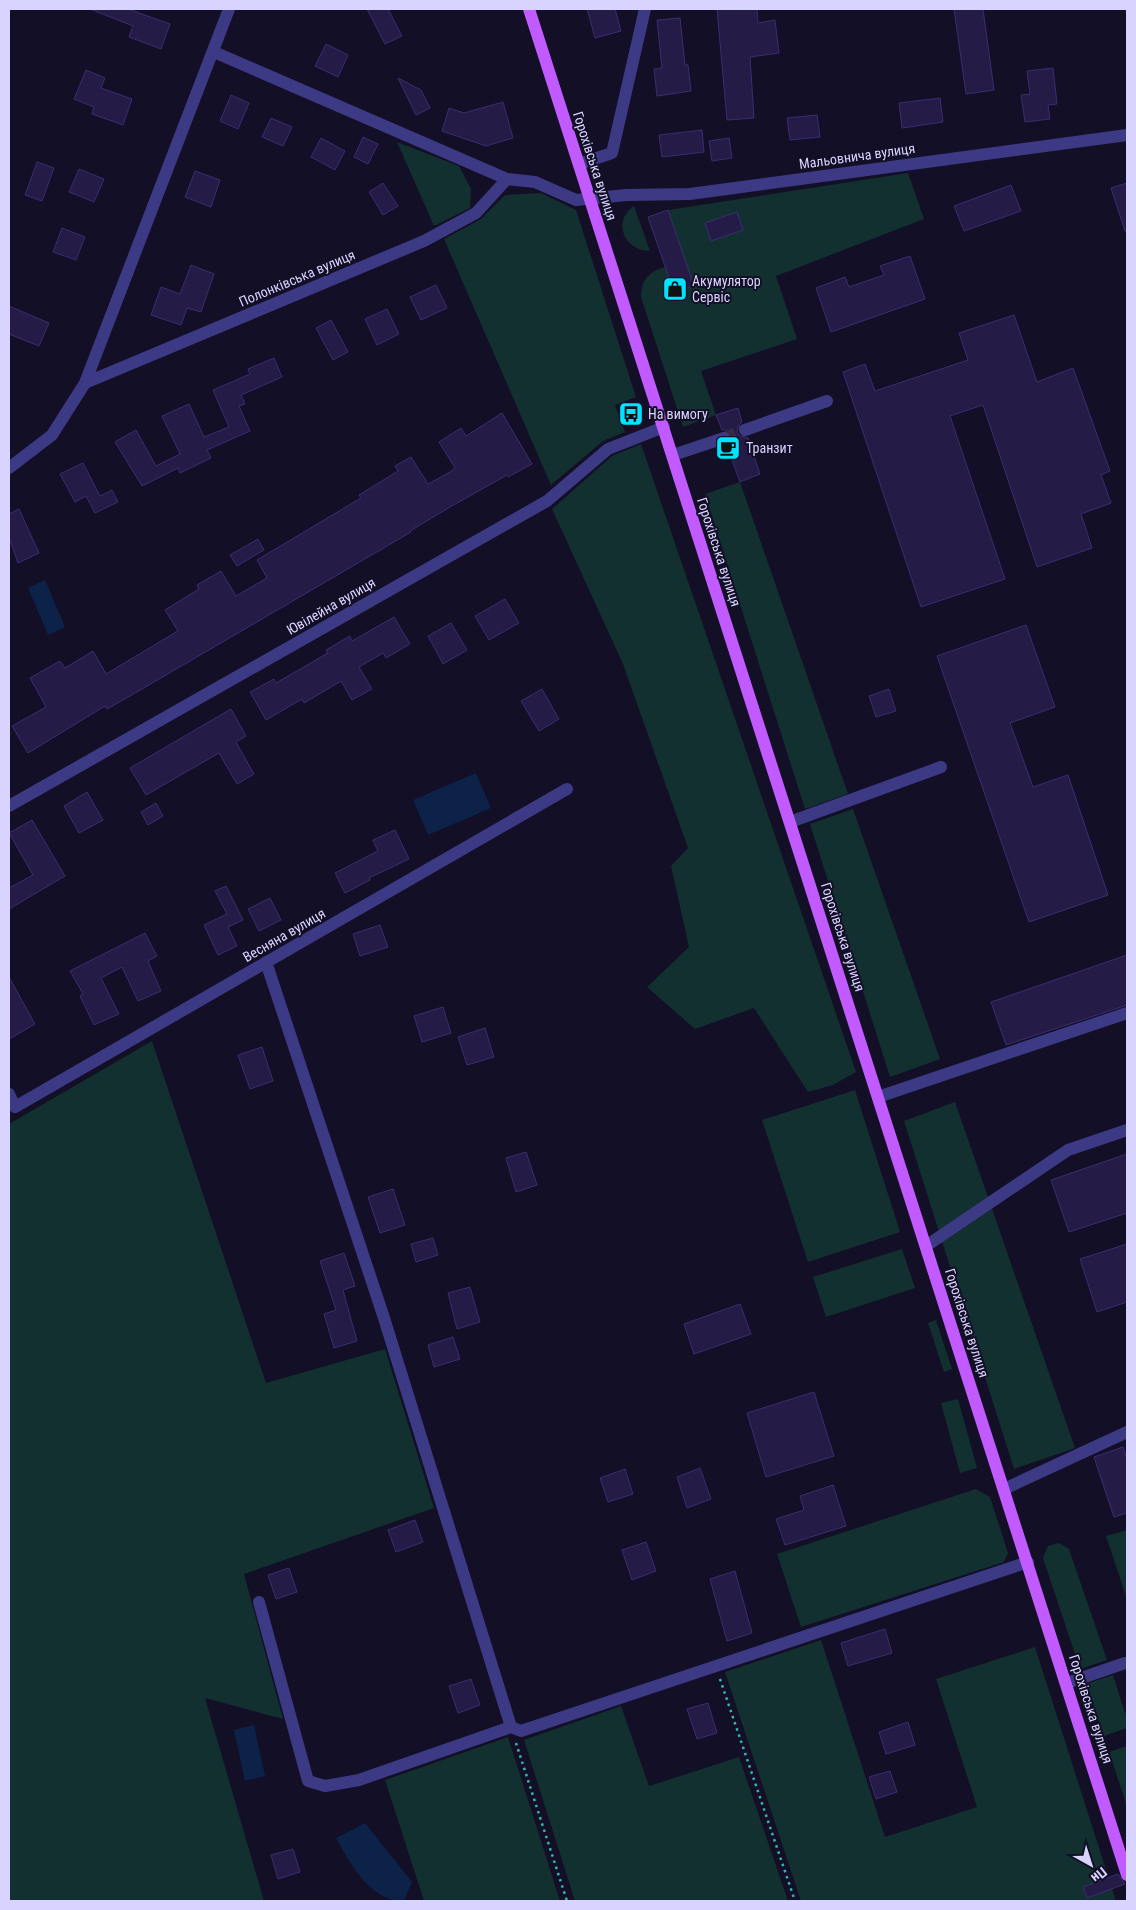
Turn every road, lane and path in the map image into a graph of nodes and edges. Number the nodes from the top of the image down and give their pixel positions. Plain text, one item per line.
1 (229, 9) edge
2 (529, 9) edge
3 (645, 9) edge
4 (214, 52) junction
5 (1127, 135) edge
6 (579, 164) junction
7 (508, 179) junction
8 (590, 198) junction
9 (85, 383) junction
10 (827, 401) dead end
11 (664, 427) junction
12 (745, 430) tunnel mouth
13 (724, 438) tunnel mouth
14 (673, 455) junction
15 (9, 468) edge
16 (941, 767) dead end
17 (567, 788) dead end
18 (9, 806) edge
19 (790, 822) junction
20 (266, 962) junction
21 (1127, 1013) edge
22 (9, 1094) edge
23 (878, 1097) junction
24 (1127, 1130) edge
25 (926, 1246) junction
26 (1127, 1432) edge
27 (1004, 1489) junction
28 (1028, 1562) junction
29 (259, 1602) dead end
30 (1125, 1663) dead end
31 (716, 1666) junction
32 (1067, 1683) junction
33 (511, 1727) junction
34 (1127, 1875) edge
35 (567, 1901) edge
36 (795, 1901) edge

1 - 4 street
2 - 6 main road, Горохівська вулиця
3 - 6 street
4 - 7 street, Мальовнича вулиця
4 - 9 street
5 - 8 street, Мальовнича вулиця
6 - 8 main road, Горохівська вулиця
7 - 8 street, Мальовнича вулиця
7 - 9 street, Полонківська вулиця
8 - 11 main road, Горохівська вулиця
9 - 15 street
10 - 12 street
11 - 14 main road, Горохівська вулиця
11 - 18 street, Ювілейна вулиця
13 - 14 street
14 - 19 main road, Горохівська вулиця
16 - 19 street
17 - 20 street, Весняна вулиця
19 - 23 main road, Горохівська вулиця
20 - 22 street, Весняна вулиця
20 - 33 street
21 - 23 street
23 - 25 main road, Горохівська вулиця
24 - 25 street
25 - 27 main road, Горохівська вулиця
26 - 27 street
27 - 28 main road, Горохівська вулиця
28 - 31 street
28 - 32 main road, Горохівська вулиця
29 - 33 street
30 - 32 street
31 - 33 street
31 - 36 path
32 - 34 main road, Горохівська вулиця
33 - 35 path

